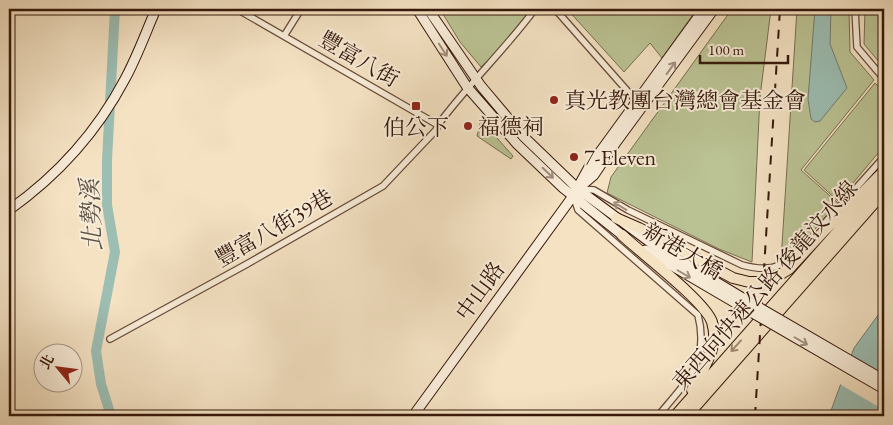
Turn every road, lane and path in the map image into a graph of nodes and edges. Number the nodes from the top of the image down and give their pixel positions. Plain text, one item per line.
1 (156, 9) edge
2 (237, 9) edge
3 (301, 9) edge
4 (417, 9) edge
5 (428, 9) edge
6 (535, 9) edge
7 (555, 9) edge
8 (704, 9) edge
9 (714, 9) edge
10 (856, 9) edge
11 (284, 36) junction
12 (476, 78) junction
13 (884, 79) edge
14 (467, 87) junction
15 (639, 104) junction
16 (438, 125) junction
17 (884, 157) edge
18 (884, 171) edge
19 (884, 178) edge
20 (576, 192) junction
21 (884, 192) edge
22 (9, 210) edge
23 (616, 218) junction
24 (622, 235) junction
25 (711, 250) junction
26 (702, 260) dead end
27 (746, 305) junction
28 (110, 339) dead end
29 (884, 380) edge
30 (884, 390) edge
31 (685, 404) junction
32 (413, 416) edge
33 (658, 416) edge
34 (675, 416) edge
35 (687, 416) edge

1 - 22 street
2 - 11 street, 豐富八街
3 - 11 street
4 -> 14 street
5 - 12 street
6 - 12 street, 豐富八街39巷
7 - 15 street
8 - 15 street
15 -> 9 street
10 - 13 street
11 - 16 street, 豐富八街
12 - 14 street, 豐富八街39巷
12 - 20 street
14 - 16 street, 豐富八街39巷
14 -> 20 street
15 - 20 street, 中山路
16 - 28 street, 豐富八街39巷
17 - 25 street
18 - 23 highway
19 -> 31 highway, 東西向快速公路 後龍汶水線
20 - 23 street, 新港大橋
20 - 24 street, 新港大橋
25 -> 20 street
20 - 32 street, 中山路
20 - 33 street
21 - 35 highway, 東西向快速公路 後龍汶水線
23 - 27 street, 新港大橋
24 -> 27 street, 新港大橋
24 - 31 highway
25 - 26 street
27 - 29 street, 新港大橋, bridge
27 -> 30 street, 新港大橋, bridge
31 - 34 highway, 東西向快速公路 後龍汶水線

